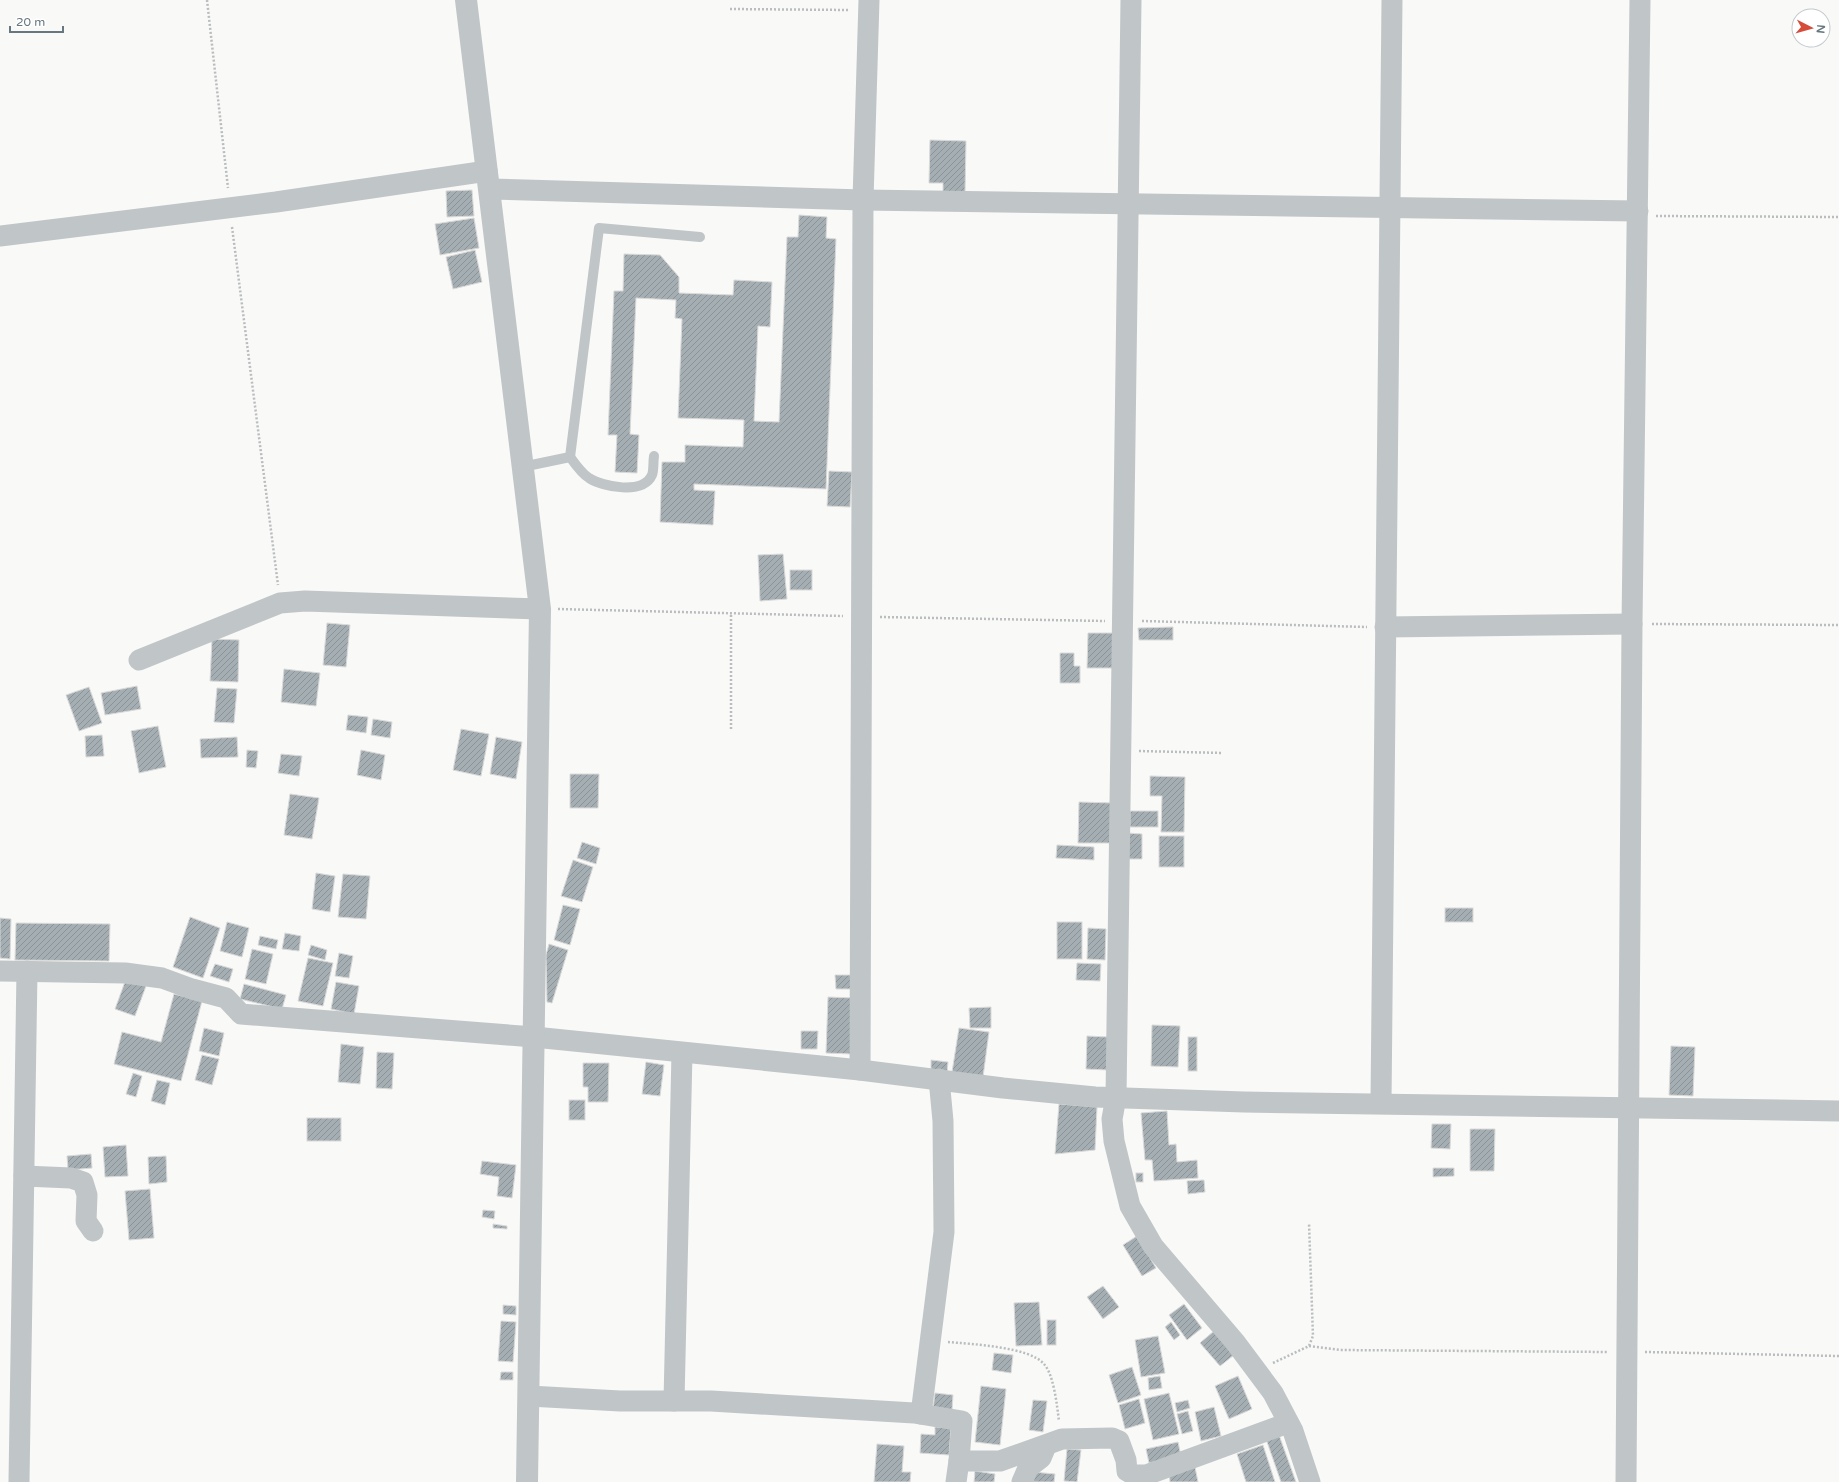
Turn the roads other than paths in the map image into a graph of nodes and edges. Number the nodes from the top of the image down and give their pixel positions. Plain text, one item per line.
1 (466, 0) edge
2 (1130, 0) edge
3 (1392, 0) edge
4 (1640, 0) edge
5 (869, 5) edge
6 (488, 180) junction
7 (864, 200) junction
8 (1129, 203) junction
9 (1390, 207) junction
10 (1638, 213) junction
11 (0, 236) edge
12 (700, 237) dead end
13 (654, 456) dead end
14 (570, 457) junction
15 (522, 467) junction
16 (540, 609) junction
17 (1632, 624) junction
18 (1385, 627) junction
19 (139, 660) dead end
20 (0, 971) edge
21 (27, 971) junction
22 (534, 1037) junction
23 (682, 1053) junction
24 (860, 1070) junction
25 (939, 1080) junction
26 (1116, 1097) junction
27 (1381, 1103) junction
28 (1629, 1109) junction
29 (1839, 1111) edge
30 (24, 1176) junction
31 (93, 1231) dead end
32 (529, 1396) junction
33 (674, 1401) junction
34 (921, 1414) junction
35 (1288, 1423) junction
36 (1054, 1442) junction
37 (959, 1461) junction
38 (19, 1482) edge
39 (527, 1482) edge
40 (956, 1482) edge
41 (1022, 1482) edge
42 (1310, 1482) edge
43 (1626, 1482) edge

1 - 6 street
2 - 8 street
3 - 9 street
4 - 10 street
5 - 7 street
6 - 7 street
6 - 11 street
6 - 15 street
7 - 8 street
7 - 24 street
8 - 9 street
8 - 26 street
9 - 10 street
9 - 18 street
10 - 17 street
12 - 14 lane
13 - 14 lane
14 - 15 lane
15 - 16 street
16 - 19 street
16 - 22 street
17 - 18 street
17 - 28 street
18 - 27 street
20 - 21 street
21 - 22 street
21 - 30 street
22 - 23 street
22 - 32 street
23 - 24 street
23 - 33 street
24 - 25 street
25 - 26 street
25 - 34 street
26 - 27 street
26 - 35 street
27 - 28 street
28 - 29 street
28 - 43 street
30 - 31 street
30 - 38 street
32 - 33 street
32 - 39 street
33 - 34 street
34 - 37 street
35 - 36 street
35 - 42 street
36 - 37 street
36 - 41 street
37 - 40 street

